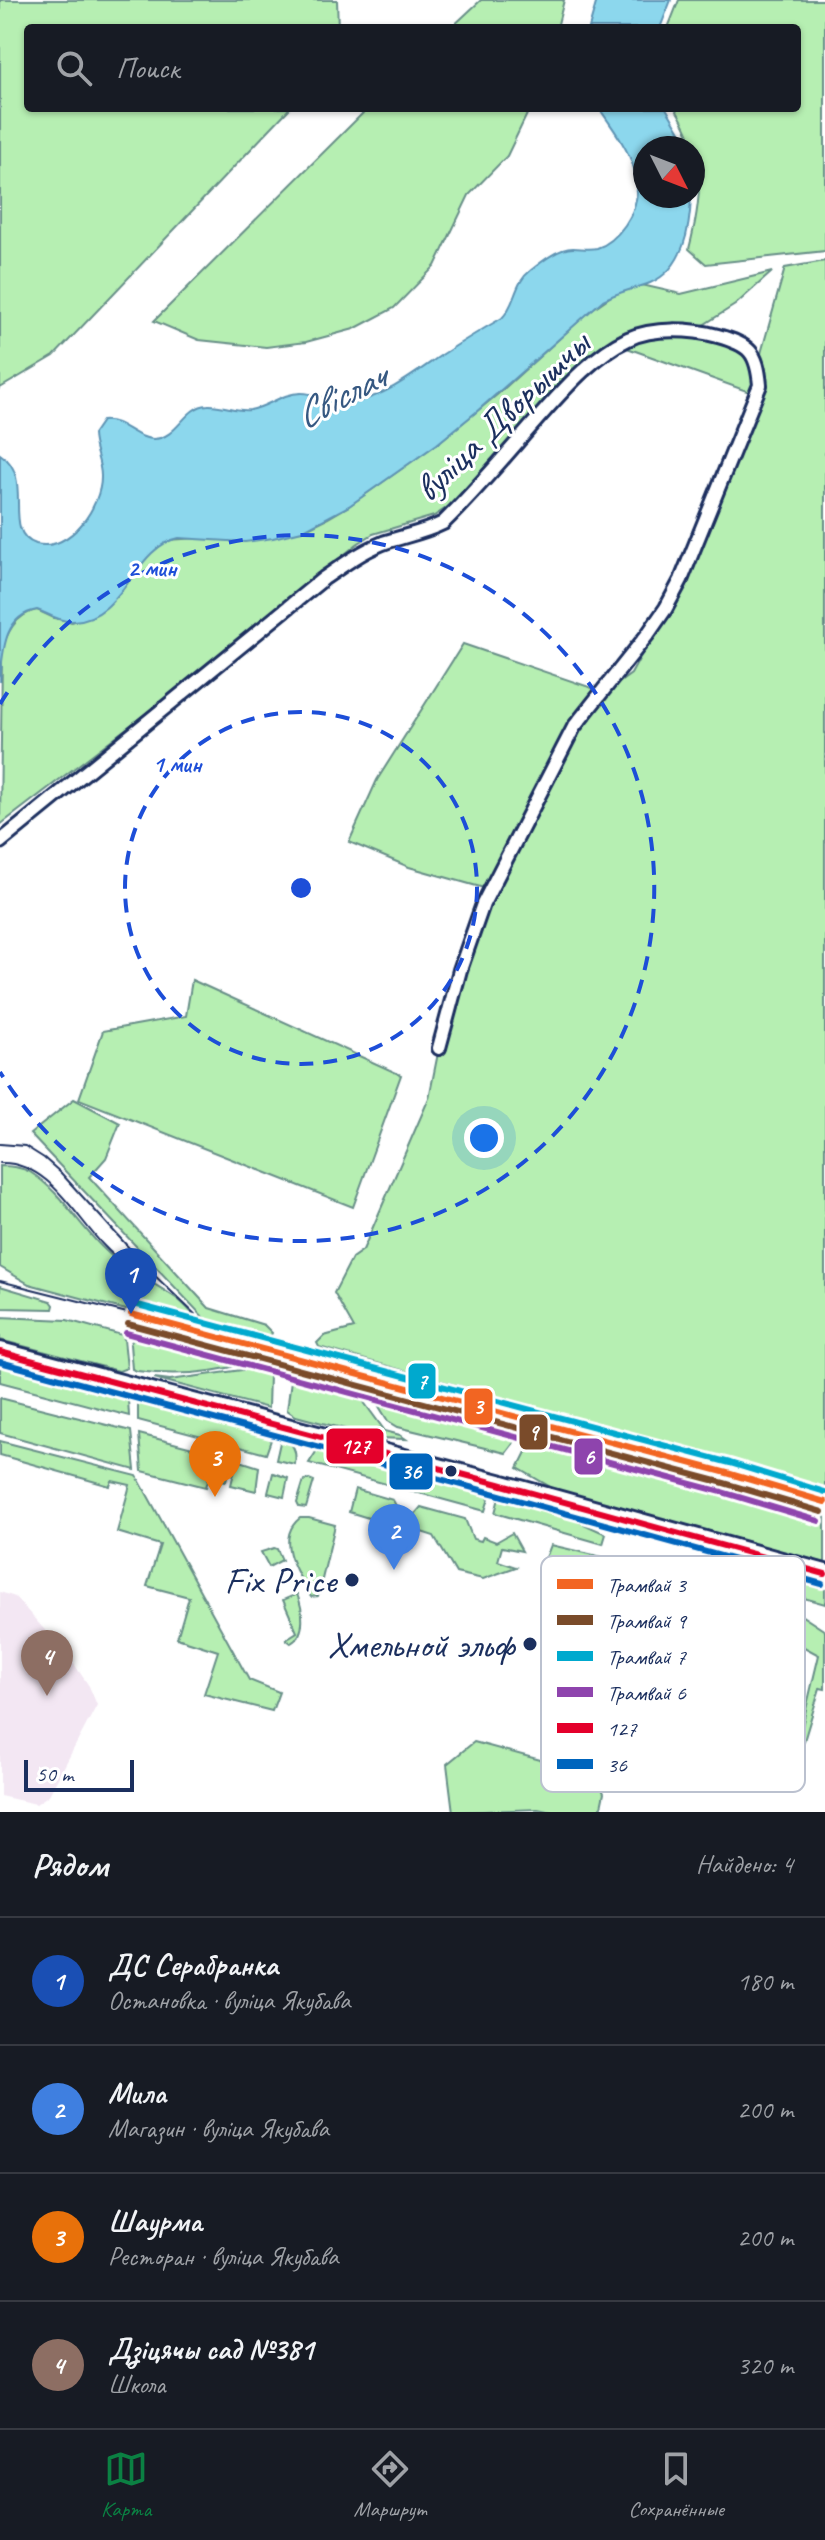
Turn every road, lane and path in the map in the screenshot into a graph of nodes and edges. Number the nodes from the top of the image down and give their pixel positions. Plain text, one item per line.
1 (0, 842) edge
2 (439, 1048) dead end
3 (0, 1352) edge
4 (760, 1556) edge
5 (805, 1568) edge
6 (825, 1574) edge

1 - 2 street, вуліца Дворышчы
3 - 4 main road
5 - 6 main road

